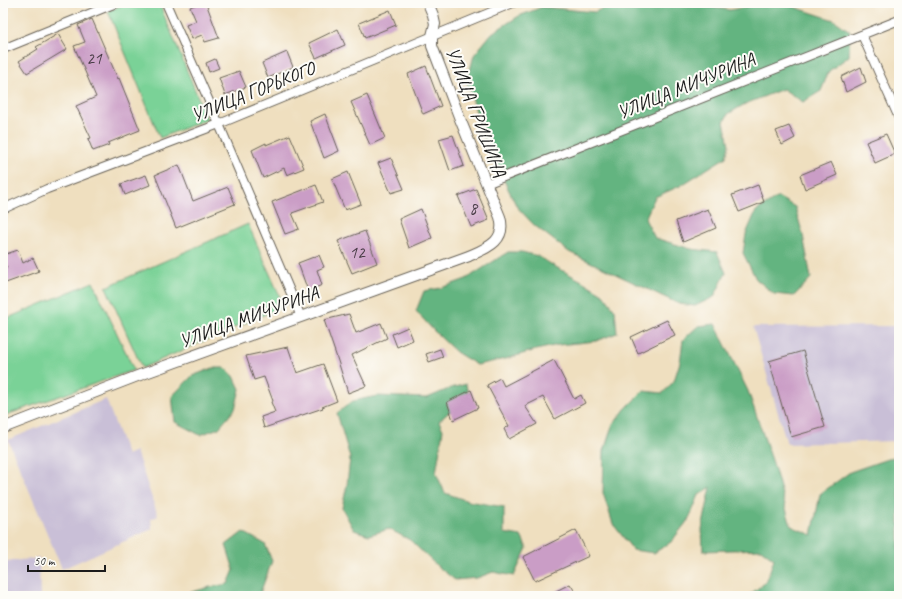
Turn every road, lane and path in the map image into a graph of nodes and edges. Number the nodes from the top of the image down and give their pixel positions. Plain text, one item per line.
1 (116, 3) edge
2 (166, 3) edge
3 (428, 3) edge
4 (513, 3) edge
5 (899, 20) edge
6 (862, 35) junction
7 (432, 36) junction
8 (3, 49) edge
9 (899, 118) edge
10 (220, 124) junction
11 (486, 184) junction
12 (3, 209) edge
13 (501, 232) joint
14 (301, 317) junction
15 (3, 428) edge

1 - 8 street
2 - 10 street
3 - 7 street, УЛИЦА ГРИШИНА
4 - 7 street, УЛИЦА ГОРЬКОГО
5 - 6 street, УЛИЦА МИЧУРИНА
6 - 9 street
6 - 11 street, УЛИЦА МИЧУРИНА
7 - 10 street, УЛИЦА ГОРЬКОГО
7 - 11 street, УЛИЦА ГРИШИНА
10 - 12 street, УЛИЦА ГОРЬКОГО
10 - 14 street
11 - 13 street, УЛИЦА ГРИШИНА
13 - 14 street, УЛИЦА МИЧУРИНА
14 - 15 street, УЛИЦА МИЧУРИНА

